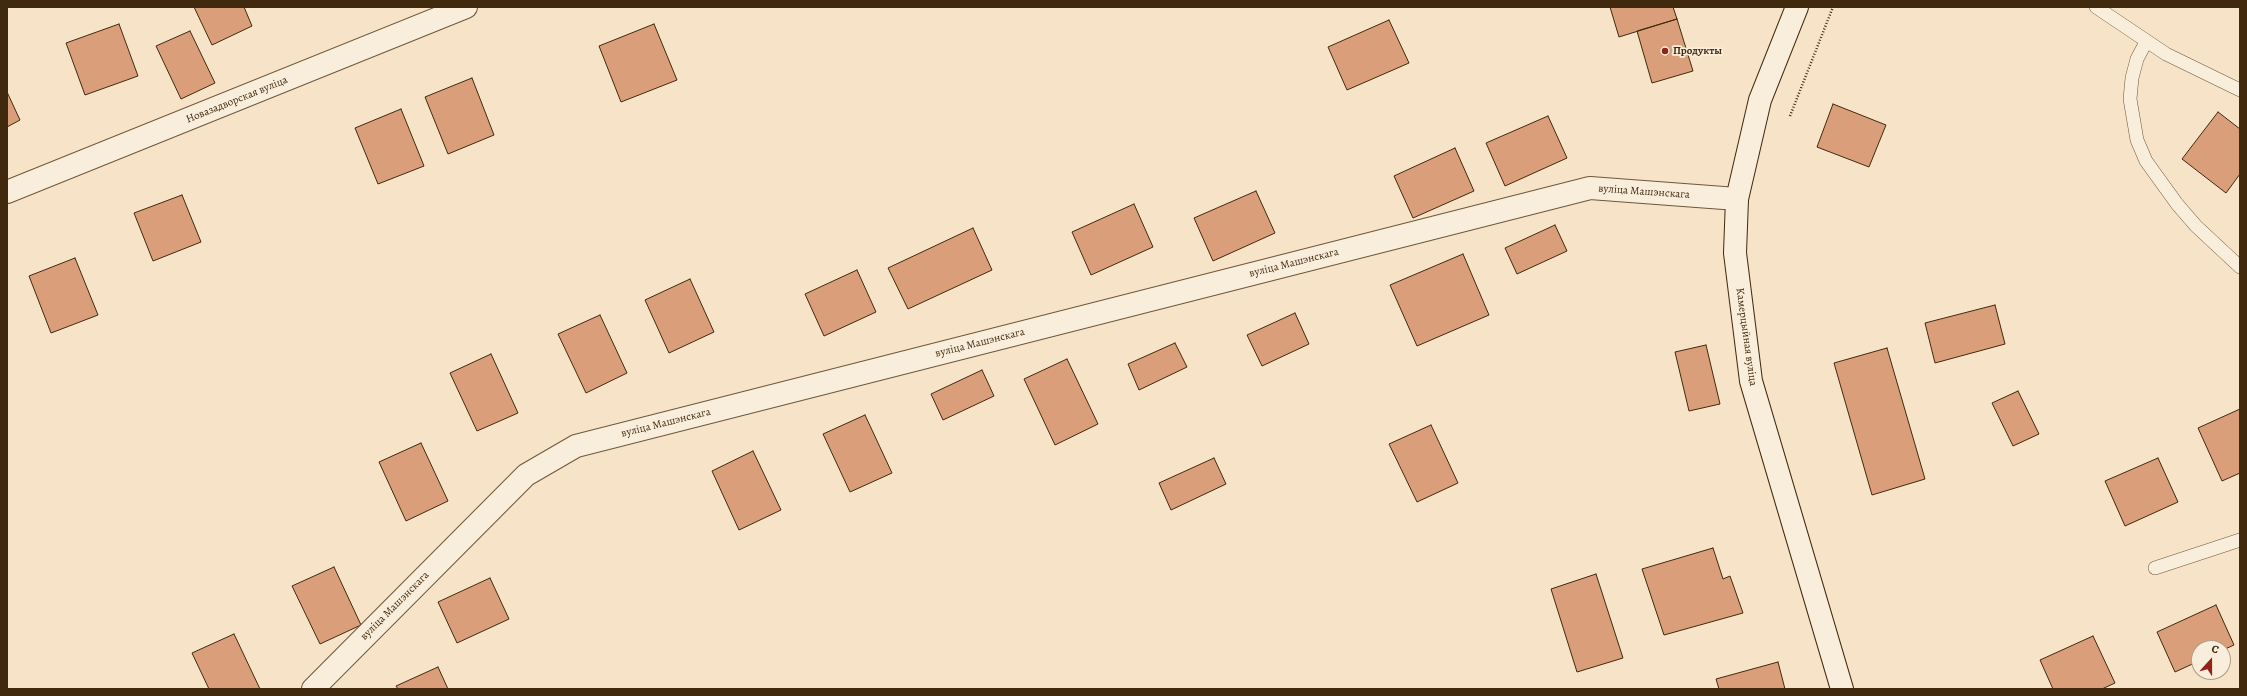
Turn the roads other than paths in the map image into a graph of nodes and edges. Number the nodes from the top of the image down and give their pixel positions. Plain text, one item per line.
1 (466, 7) edge
2 (1797, 7) edge
3 (2096, 7) edge
4 (2146, 42) junction
5 (2240, 90) edge
6 (7, 192) edge
7 (1737, 199) junction
8 (2240, 267) edge
9 (2240, 540) edge
10 (2155, 568) dead end
11 (313, 689) edge
12 (1842, 689) edge

1 - 6 street, Новазадворская вуліца
2 - 7 street, Камерцыйная вуліца
3 - 4 lane
4 - 5 lane
4 - 8 lane
7 - 11 street, вуліца Машэнскага
7 - 12 street, Камерцыйная вуліца
9 - 10 lane

